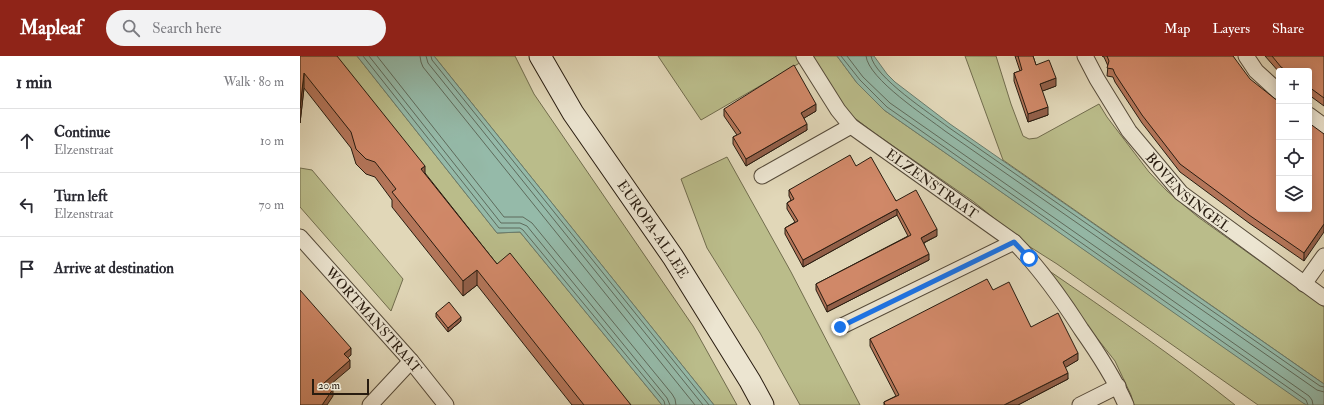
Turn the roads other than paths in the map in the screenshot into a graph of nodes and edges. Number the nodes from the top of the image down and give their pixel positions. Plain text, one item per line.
1 (540, 56) edge
2 (551, 56) edge
3 (804, 56) edge
4 (1085, 56) edge
5 (1246, 56) edge
6 (1276, 89) edge
7 (1312, 116) edge
8 (851, 126) junction
9 (1324, 126) edge
10 (762, 176) dead end
11 (300, 237) edge
12 (1014, 242) junction
13 (1324, 256) edge
14 (1304, 284) junction
15 (1324, 298) edge
16 (840, 327) dead end
17 (411, 361) junction
18 (1118, 386) junction
19 (370, 405) edge
20 (446, 405) edge
21 (763, 405) edge
22 (773, 405) edge
23 (1080, 405) edge
24 (1126, 405) edge

1 - 21 main road, EUROPA-ALLEE
2 - 22 main road, EUROPA-ALLEE
3 - 8 street, ELZENSTRAAT
4 - 14 street, BOVENSINGEL
5 - 6 street
7 - 9 street
8 - 10 street
8 - 12 street, ELZENSTRAAT
11 - 17 street, WORTMANSTRAAT
12 - 16 street
12 - 18 street, ELZENSTRAAT
13 - 14 street
14 - 15 street, BOVENSINGEL
17 - 19 street
17 - 20 street, WORTMANSTRAAT
18 - 23 street
18 - 24 street, ELZENSTRAAT

